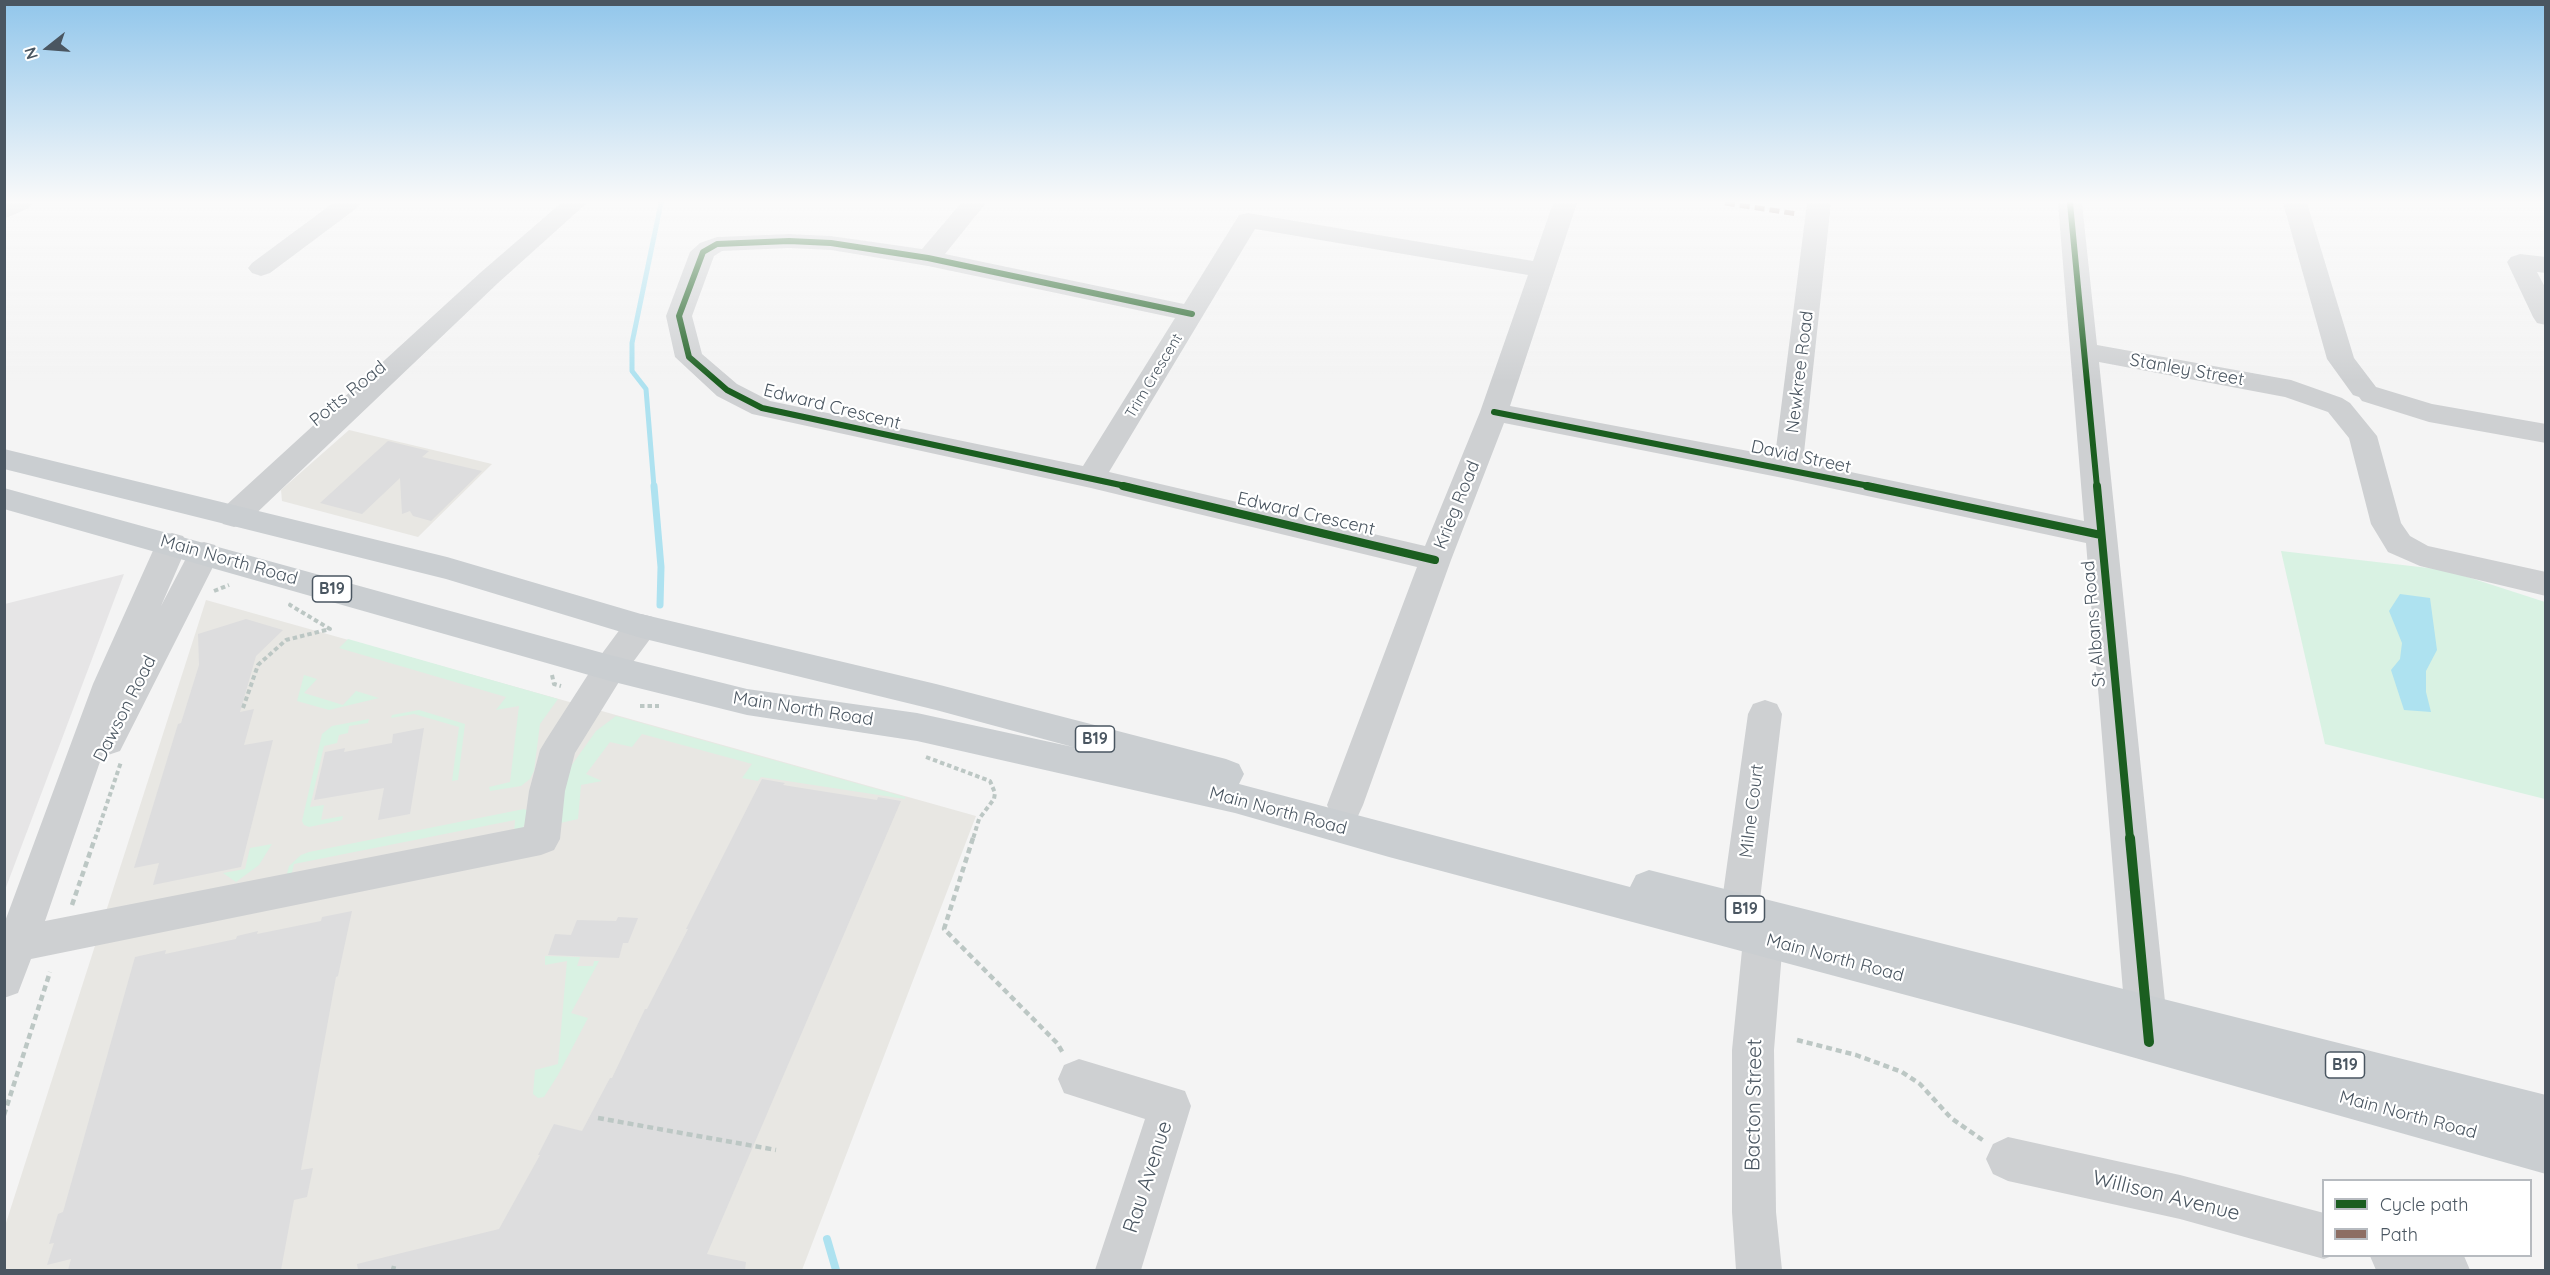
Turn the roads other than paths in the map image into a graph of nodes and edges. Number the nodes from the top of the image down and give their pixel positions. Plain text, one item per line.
1 (268, 262) edge
2 (507, 262) edge
3 (699, 262) edge
4 (949, 262) edge
5 (1223, 262) edge
6 (1497, 262) edge
7 (1544, 262) edge
8 (1812, 262) edge
9 (2075, 262) edge
10 (2308, 262) edge
11 (2520, 262) edge
12 (2524, 262) edge
13 (2546, 265) edge
14 (261, 268) dead end
15 (1541, 270) junction
16 (1192, 314) junction
17 (2546, 317) edge
18 (2083, 351) junction
19 (2335, 389) junction
20 (2369, 409) junction
21 (1494, 412) junction
22 (2546, 434) edge
23 (4, 459) edge
24 (1788, 469) junction
25 (1091, 478) junction
26 (4, 498) edge
27 (221, 512) junction
28 (2101, 536) junction
29 (188, 548) junction
30 (1435, 560) junction
31 (2546, 584) edge
32 (641, 626) junction
33 (610, 668) junction
34 (1765, 714) dead end
35 (1345, 805) junction
36 (1299, 816) junction
37 (1389, 841) junction
38 (1751, 924) junction
39 (17, 944) junction
40 (4, 980) edge
41 (2147, 1028) junction
42 (1079, 1079) road end
43 (2546, 1116) edge
44 (2546, 1152) edge
45 (2008, 1159) road end
46 (2322, 1235) edge
47 (2397, 1257) edge
48 (1118, 1270) edge
49 (1759, 1270) edge
50 (2447, 1270) edge

1 - 14 street
2 - 27 street, Potts Road
3 - 25 street, Edward Crescent
4 - 16 street, Edward Crescent
5 - 16 street, Trim Crescent
6 - 15 street, Trim Crescent
7 - 15 street, Krieg Road
8 - 24 street, Newkree Road
9 - 18 street, St Albans Road
10 - 19 street
11 - 17 street
12 - 13 street
15 - 21 street, Krieg Road
16 - 25 street, Trim Crescent
18 - 19 street, Stanley Street
18 - 28 street, St Albans Road
19 - 20 street
19 - 20 street, Stanley Street
20 - 22 street, Stanley Street
20 - 31 street
21 - 24 street, David Street
21 - 30 street, Krieg Road
23 - 27 main road, Main North Road / B19
24 - 28 street, David Street
25 - 30 street, Edward Crescent
26 - 29 main road, Main North Road / B19
27 - 29 main road
27 - 32 main road, Main North Road / B19
28 - 41 street, St Albans Road
29 - 33 main road, Main North Road / B19
29 - 39 street, Dawson Road
30 - 35 street, Krieg Road
32 - 33 street
32 - 35 main road, Main North Road / B19
33 - 36 main road, Main North Road / B19
33 - 39 street
34 - 38 street, Milne Court
35 - 36 main road
35 - 37 main road
35 - 38 main road, Main North Road / B19
36 - 37 main road, Main North Road / B19
37 - 38 main road, Main North Road / B19
38 - 41 main road, Main North Road / B19
38 - 49 street, Bacton Street
39 - 40 street, Dawson Road
41 - 43 main road, Main North Road / B19
41 - 44 main road, Main North Road / B19
42 - 48 street, Rau Avenue
45 - 46 street, Willison Avenue
47 - 50 street

